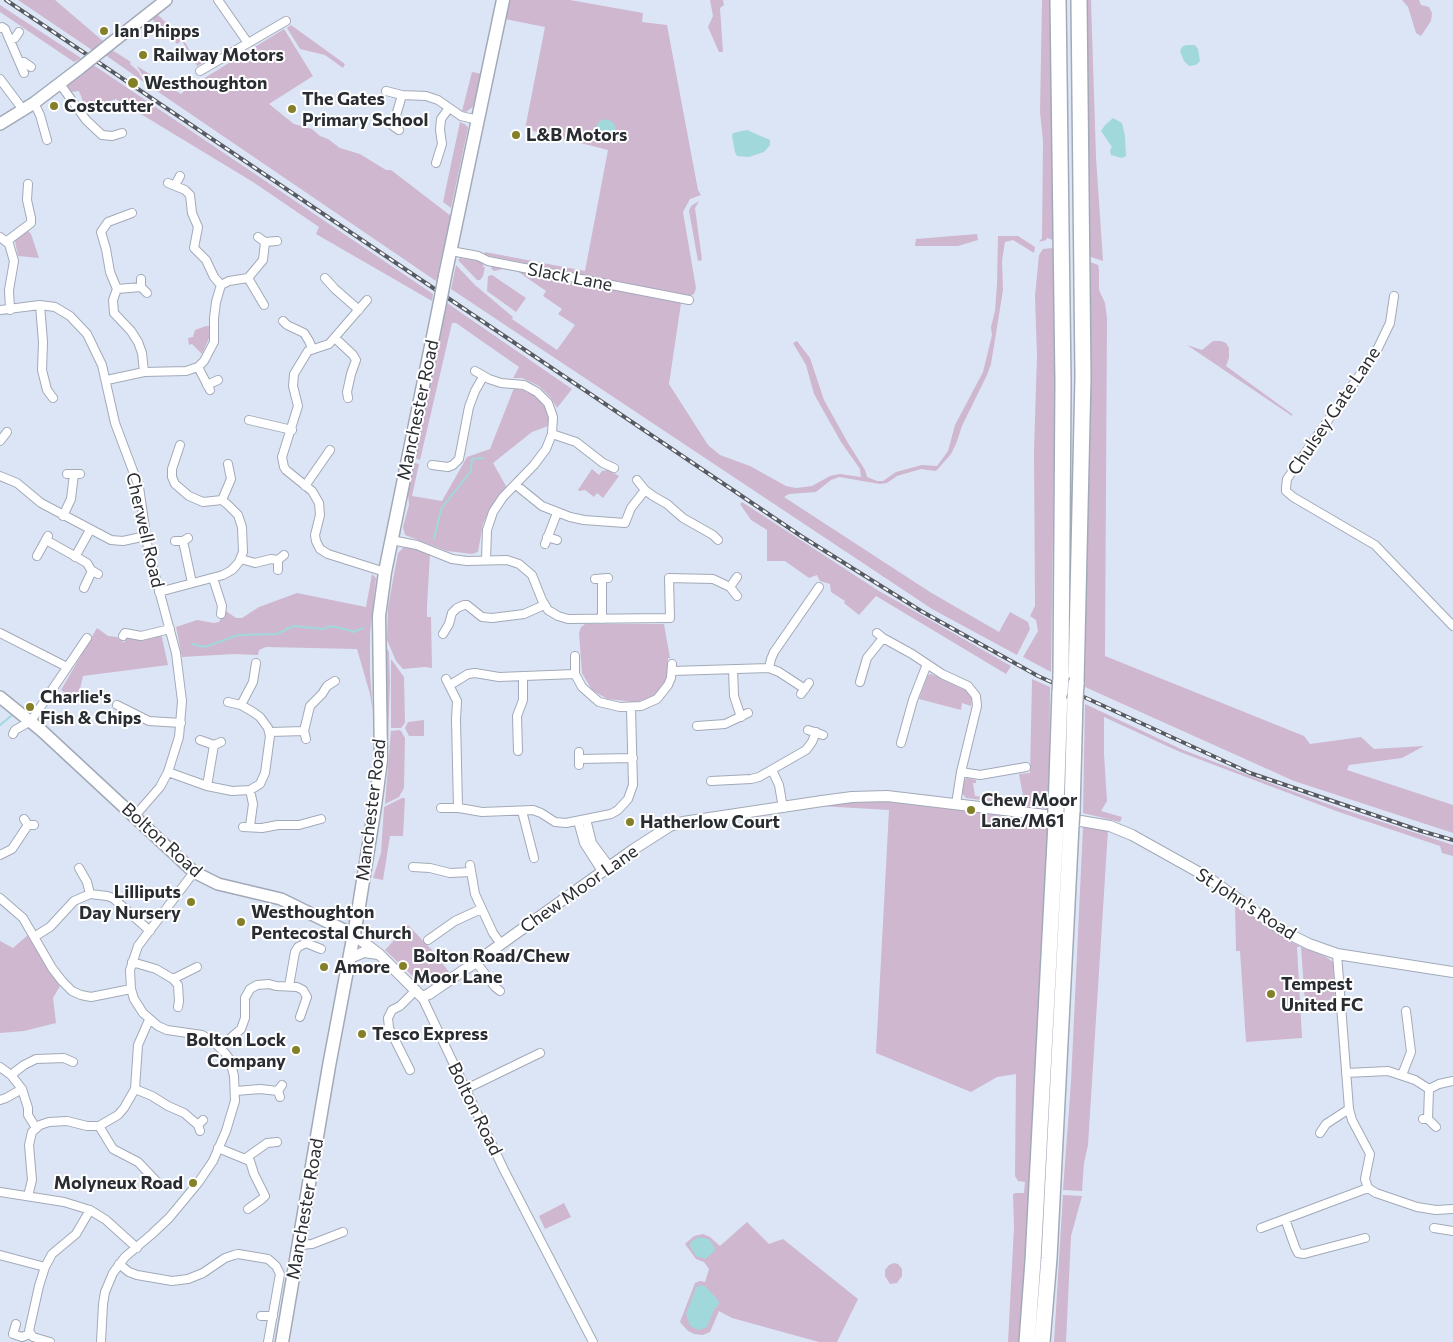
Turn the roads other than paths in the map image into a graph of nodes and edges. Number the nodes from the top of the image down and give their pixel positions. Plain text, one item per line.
1 (218, 0) edge
2 (503, 0) edge
3 (1058, 0) edge
4 (1079, 0) edge
5 (161, 2) edge
6 (286, 21) dead end
7 (0, 28) edge
8 (19, 32) dead end
9 (10, 40) junction
10 (248, 43) junction
11 (20, 63) junction
12 (31, 68) dead end
13 (200, 71) dead end
14 (24, 73) dead end
15 (0, 78) edge
16 (60, 84) junction
17 (386, 91) dead end
18 (402, 95) junction
19 (34, 103) junction
20 (449, 108) junction
21 (24, 110) junction
22 (478, 120) junction
23 (0, 124) edge
24 (394, 128) dead end
25 (122, 133) dead end
26 (47, 140) dead end
27 (436, 163) dead end
28 (180, 176) dead end
29 (28, 184) dead end
30 (132, 213) dead end
31 (4, 239) edge
32 (277, 241) dead end
33 (451, 251) junction
34 (248, 278) junction
35 (331, 280) dead end
36 (221, 285) junction
37 (143, 286) dead end
38 (117, 290) junction
39 (1394, 296) dead end
40 (367, 300) dead end
41 (689, 300) dead end
42 (264, 304) dead end
43 (40, 305) junction
44 (0, 310) edge
45 (10, 310) junction
46 (359, 310) junction
47 (285, 326) dead end
48 (335, 338) junction
49 (312, 348) junction
50 (198, 367) junction
51 (475, 371) dead end
52 (144, 372) junction
53 (483, 377) junction
54 (107, 380) junction
55 (218, 380) dead end
56 (345, 394) dead end
57 (53, 398) dead end
58 (249, 420) dead end
59 (292, 430) junction
60 (552, 434) junction
61 (4, 437) edge
62 (11, 443) dead end
63 (180, 445) dead end
64 (330, 450) dead end
65 (228, 464) dead end
66 (432, 465) dead end
67 (614, 468) dead end
68 (74, 474) dead end
69 (0, 476) edge
70 (637, 480) dead end
71 (516, 485) junction
72 (305, 486) junction
73 (646, 490) junction
74 (222, 500) junction
75 (557, 513) junction
76 (63, 516) junction
77 (719, 527) dead end
78 (90, 530) junction
79 (146, 536) junction
80 (182, 540) dead end
81 (391, 540) junction
82 (557, 540) dead end
83 (37, 556) dead end
84 (75, 556) junction
85 (241, 559) junction
86 (486, 560) junction
87 (278, 570) dead end
88 (385, 572) junction
89 (737, 577) dead end
90 (213, 578) junction
91 (602, 578) dead end
92 (192, 582) junction
93 (820, 585) dead end
94 (730, 586) junction
95 (84, 588) dead end
96 (159, 592) junction
97 (467, 595) dead end
98 (737, 596) dead end
99 (467, 605) junction
100 (544, 605) junction
101 (224, 608) dead end
102 (602, 618) junction
103 (1453, 626) edge
104 (170, 629) junction
105 (0, 633) edge
106 (443, 634) dead end
107 (123, 636) dead end
108 (87, 638) dead end
109 (575, 656) dead end
110 (256, 663) dead end
111 (927, 664) junction
112 (66, 668) junction
113 (769, 668) junction
114 (733, 669) junction
115 (575, 674) junction
116 (524, 676) junction
117 (319, 681) dead end
118 (335, 681) dead end
119 (860, 682) dead end
120 (326, 686) junction
121 (805, 689) dead end
122 (0, 697) edge
123 (228, 702) dead end
124 (117, 705) dead end
125 (241, 705) junction
126 (631, 708) junction
127 (128, 711) junction
128 (124, 719) dead end
129 (31, 721) junction
130 (181, 723) junction
131 (697, 726) dead end
132 (13, 731) dead end
133 (894, 731) dead end
134 (270, 732) junction
135 (815, 732) dead end
136 (904, 733) junction
137 (200, 740) dead end
138 (901, 743) dead end
139 (518, 751) dead end
140 (633, 758) junction
141 (579, 759) dead end
142 (1026, 768) dead end
143 (772, 770) junction
144 (168, 772) junction
145 (961, 772) junction
146 (711, 781) dead end
147 (207, 786) junction
148 (250, 790) junction
149 (956, 804) junction
150 (441, 808) dead end
151 (458, 808) junction
152 (783, 808) junction
153 (522, 811) junction
154 (1053, 816) junction
155 (134, 817) junction
156 (321, 819) dead end
157 (582, 820) junction
158 (29, 823) dead end
159 (284, 824) junction
160 (284, 833) dead end
161 (542, 851) dead end
162 (0, 856) edge
163 (413, 867) dead end
164 (606, 869) junction
165 (194, 872) junction
166 (79, 873) dead end
167 (90, 894) junction
168 (0, 898) edge
169 (481, 909) junction
170 (150, 931) junction
171 (354, 935) junction
172 (34, 937) junction
173 (428, 940) dead end
174 (501, 944) junction
175 (321, 949) dead end
176 (379, 954) junction
177 (1337, 954) junction
178 (350, 958) junction
179 (132, 962) junction
180 (476, 962) junction
181 (197, 967) dead end
182 (1453, 972) edge
183 (173, 978) junction
184 (289, 986) junction
185 (131, 989) junction
186 (501, 992) dead end
187 (419, 994) junction
188 (181, 1003) dead end
189 (1406, 1011) dead end
190 (303, 1014) dead end
191 (149, 1020) junction
192 (220, 1047) junction
193 (540, 1053) dead end
194 (73, 1062) dead end
195 (0, 1067) edge
196 (410, 1070) dead end
197 (1346, 1072) junction
198 (11, 1075) junction
199 (1402, 1075) junction
200 (1453, 1081) edge
201 (22, 1089) junction
202 (134, 1089) junction
203 (466, 1089) junction
204 (1429, 1089) junction
205 (236, 1091) junction
206 (280, 1091) dead end
207 (0, 1100) edge
208 (1349, 1109) junction
209 (200, 1125) dead end
210 (99, 1126) junction
211 (1436, 1127) dead end
212 (36, 1128) junction
213 (1320, 1133) dead end
214 (277, 1142) dead end
215 (218, 1148) junction
216 (246, 1158) junction
217 (158, 1183) dead end
218 (1368, 1188) junction
219 (0, 1192) edge
220 (28, 1196) junction
221 (1453, 1208) edge
222 (248, 1209) dead end
223 (90, 1210) junction
224 (1285, 1219) junction
225 (1262, 1228) dead end
226 (1434, 1228) dead end
227 (1453, 1230) edge
228 (343, 1232) dead end
229 (1365, 1238) dead end
230 (299, 1245) junction
231 (136, 1248) junction
232 (0, 1254) edge
233 (119, 1264) junction
234 (45, 1267) junction
235 (261, 1316) dead end
236 (273, 1316) junction
237 (16, 1324) dead end
238 (30, 1334) junction
239 (50, 1342) edge
240 (101, 1342) edge
241 (268, 1342) edge
242 (282, 1342) edge
243 (593, 1342) edge
244 (1026, 1342) edge
245 (1042, 1342) edge

1 - 10 street
2 - 22 main road
3 - 154 highway
4 - 245 highway
5 - 16 main road, bridge
6 - 10 street
7 - 9 street
8 - 9 street
9 - 11 street
10 - 13 street
11 - 12 street
11 - 14 street
15 - 21 street
16 - 19 main road
16 - 25 street
17 - 18 street
18 - 20 street
18 - 24 street
19 - 21 main road
19 - 26 street
20 - 22 street
20 - 27 street
21 - 23 main road
22 - 33 main road
28 - 36 street
29 - 31 street
30 - 38 street
31 - 45 street
32 - 34 street
33 - 41 street, Slack Lane
33 - 81 main road, Manchester Road, bridge
34 - 36 street
34 - 42 street
35 - 46 street
36 - 50 street
37 - 38 street
38 - 52 street
39 - 103 street, Chulsey Gate Lane
40 - 46 street
43 - 45 street, Cherwell Road
43 - 54 street, Cherwell Road
43 - 57 street
44 - 45 street, Cherwell Road
46 - 48 street
47 - 49 street
48 - 49 street
48 - 56 street
49 - 59 street
50 - 52 street
50 - 55 street
51 - 53 street
52 - 54 street
53 - 60 street
53 - 66 street
54 - 79 street, Cherwell Road
58 - 59 street
59 - 72 street
60 - 67 street
60 - 71 street
61 - 62 street
63 - 74 street
64 - 72 street
65 - 74 street
68 - 76 street
69 - 76 street
70 - 73 street
71 - 75 street
71 - 86 street
72 - 88 street
73 - 75 street
73 - 77 street
74 - 85 street
75 - 82 street
76 - 78 street
78 - 79 street
78 - 84 street
79 - 96 street, Cherwell Road
80 - 92 street
81 - 86 street
81 - 88 main road, Manchester Road
83 - 84 street
84 - 95 street
85 - 87 street
85 - 90 street
86 - 100 street
88 - 171 main road, Manchester Road
89 - 94 street
90 - 92 street
90 - 101 street
91 - 102 street
92 - 96 street
93 - 113 street
94 - 98 street
94 - 102 street
96 - 104 street, Cherwell Road
97 - 99 street
99 - 100 street
99 - 106 street
100 - 102 street
104 - 107 street
104 - 130 street, Cherwell Road
105 - 112 street
108 - 112 street
109 - 115 street
110 - 125 street
111 - 119 street
111 - 136 street
111 - 145 street
112 - 129 street
113 - 114 street
113 - 121 street
114 - 126 street
114 - 131 street
115 - 116 street
115 - 126 street
116 - 139 street
116 - 151 street
117 - 120 street
118 - 120 street
120 - 134 street
122 - 129 main road, Bolton Road
123 - 125 street
124 - 127 street
125 - 134 street
126 - 140 street
127 - 128 street
127 - 130 street
129 - 132 street
129 - 155 main road, Bolton Road
130 - 144 street, Cherwell Road
133 - 136 street
134 - 148 street
135 - 143 street
136 - 138 street
137 - 147 street
140 - 141 street
140 - 157 street
142 - 145 street
143 - 146 street
143 - 152 street
144 - 147 street
144 - 155 street, Cherwell Road
145 - 149 street
147 - 148 street
148 - 159 street
149 - 152 street, Chew Moor Lane
149 - 154 street, Chew Moor Lane
150 - 151 street
151 - 153 street
152 - 164 street, Chew Moor Lane
153 - 157 street
153 - 161 street
154 - 177 street, St John's Road
154 - 244 highway
155 - 165 main road, Bolton Road
156 - 159 street
157 - 164 street
158 - 162 street
159 - 160 street
163 - 169 street
164 - 174 street, Chew Moor Lane
165 - 170 street
165 - 171 main road, Bolton Road
166 - 167 street
167 - 170 street
167 - 172 street
168 - 172 street
169 - 173 street
169 - 174 street
170 - 179 street
171 - 176 street, Bolton Road
171 - 178 main road, Manchester Road
172 - 185 street
174 - 180 street, Chew Moor Lane
175 - 184 street
176 - 178 street
176 - 187 street, Bolton Road
177 - 182 street, St John's Road
177 - 197 street
178 - 230 main road, Manchester Road
179 - 183 street
179 - 185 street
180 - 186 street
180 - 187 street, Chew Moor Lane
181 - 183 street
183 - 188 street
184 - 190 street
184 - 192 street
185 - 191 street
187 - 196 street
187 - 203 street, Bolton Road
189 - 199 street
191 - 192 street
191 - 202 street
192 - 205 street
193 - 203 street
194 - 198 street
195 - 198 street
197 - 199 street
197 - 208 street
198 - 201 street
199 - 204 street
200 - 204 street
201 - 207 street
201 - 212 street
202 - 209 street
202 - 210 street
203 - 243 street, Bolton Road
204 - 211 street
205 - 206 street
205 - 215 street
208 - 213 street
208 - 218 street
210 - 212 street
210 - 217 street
212 - 220 street
214 - 216 street
215 - 216 street
215 - 231 street
216 - 222 street
218 - 221 street
218 - 224 street
219 - 220 street
220 - 223 street
223 - 231 street
223 - 234 street
224 - 225 street
224 - 229 street
226 - 227 street
228 - 230 street
230 - 242 main road, Manchester Road
231 - 233 street
232 - 234 street
233 - 236 street
233 - 240 street
234 - 238 street
235 - 236 street
236 - 241 street
237 - 238 street
238 - 239 street

